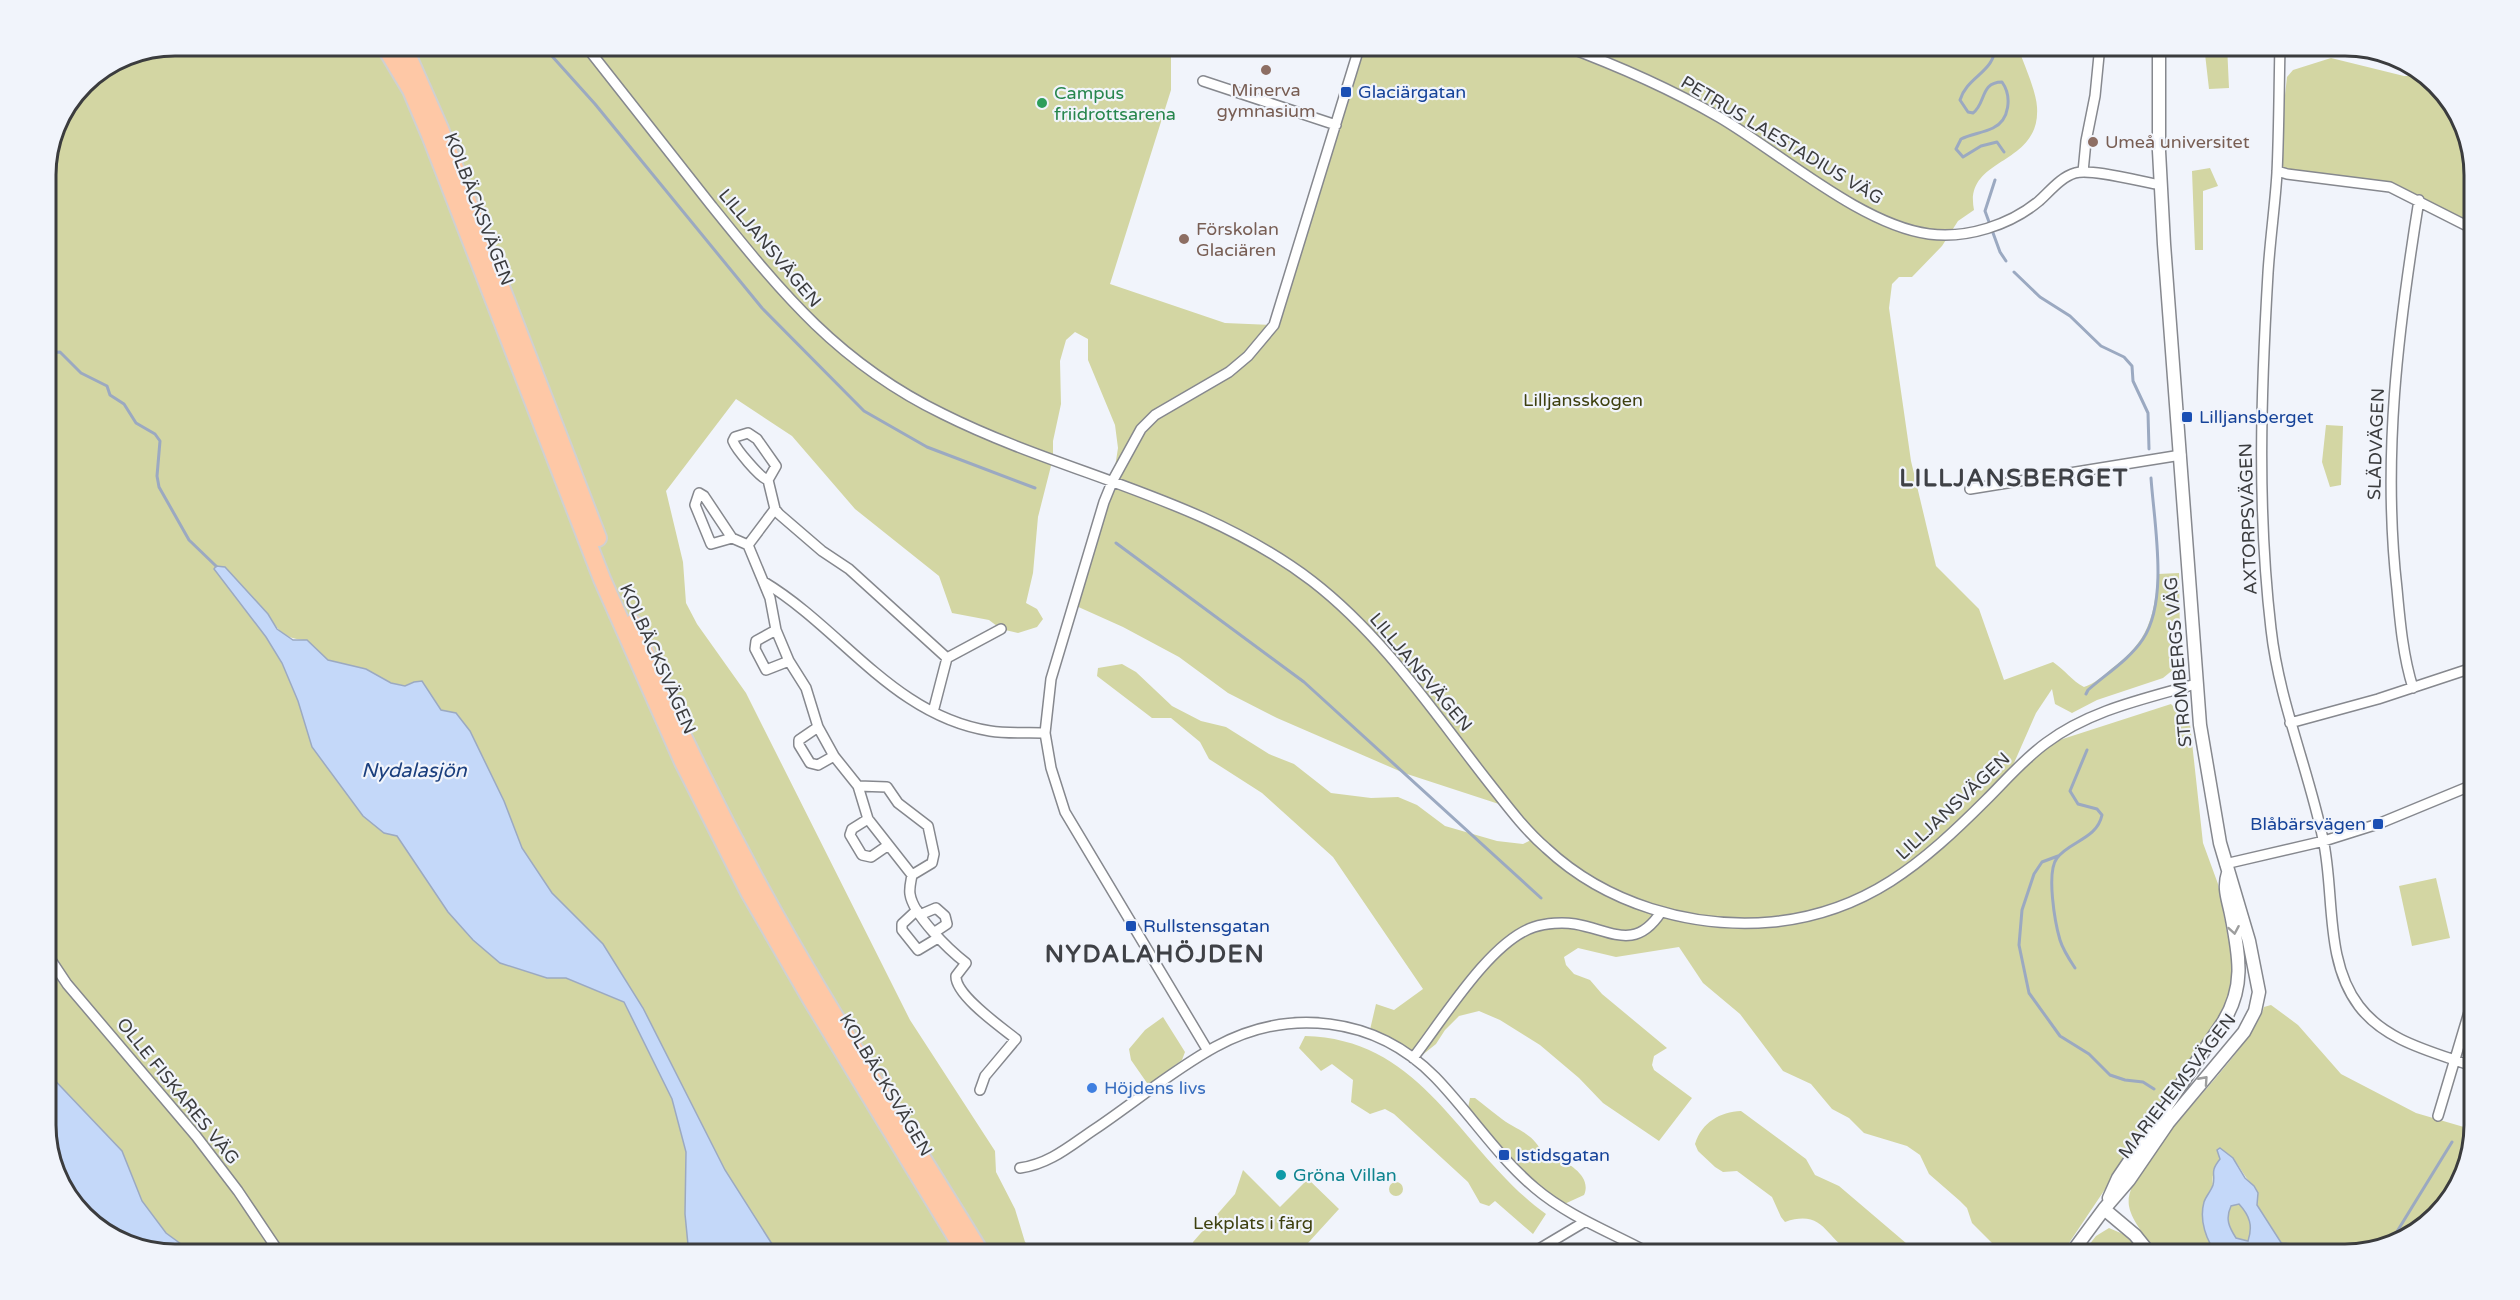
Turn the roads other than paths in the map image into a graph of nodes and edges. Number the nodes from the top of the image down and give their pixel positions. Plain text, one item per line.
1 (391, 56) edge
2 (409, 56) edge
3 (594, 56) edge
4 (1357, 56) edge
5 (1590, 56) edge
6 (2099, 56) edge
7 (2159, 56) edge
8 (2280, 56) edge
9 (1203, 81) dead end
10 (1335, 125) junction
11 (2277, 171) junction
12 (2083, 172) junction
13 (2161, 185) junction
14 (2419, 200) junction
15 (2464, 224) edge
16 (2181, 455) junction
17 (768, 480) junction
18 (1113, 480) junction
19 (1970, 489) dead end
20 (775, 509) junction
21 (732, 538) junction
22 (748, 545) junction
23 (764, 582) junction
24 (1001, 629) dead end
25 (776, 630) junction
26 (947, 658) junction
27 (789, 661) junction
28 (2464, 671) edge
29 (2196, 684) junction
30 (2413, 688) junction
31 (933, 712) junction
32 (2290, 723) junction
33 (818, 727) junction
34 (1045, 733) junction
35 (834, 756) junction
36 (858, 786) junction
37 (2464, 788) edge
38 (868, 819) junction
39 (2324, 841) junction
40 (887, 846) junction
41 (2226, 868) junction
42 (912, 875) junction
43 (920, 912) junction
44 (1661, 912) junction
45 (936, 935) junction
46 (56, 968) edge
47 (2464, 1029) edge
48 (1208, 1051) junction
49 (1413, 1058) junction
50 (2455, 1059) junction
51 (2464, 1063) edge
52 (980, 1090) dead end
53 (2438, 1116) dead end
54 (1020, 1168) dead end
55 (2104, 1209) junction
56 (1586, 1221) junction
57 (274, 1244) edge
58 (960, 1244) edge
59 (975, 1244) edge
60 (1547, 1244) edge
61 (1631, 1244) edge
62 (2078, 1244) edge
63 (2142, 1244) edge

1 - 58 highway, KOLBÄCKSVÄGEN
2 - 59 highway, KOLBÄCKSVÄGEN
3 - 18 street, LILLJANSVÄGEN
4 - 10 street
5 - 12 street, PETRUS LAESTADIUS VÄG
6 - 12 street
7 - 13 street, STROMBERGS VÄG
8 - 11 street, AXTORPSVÄGEN
9 - 10 street
10 - 18 street
11 - 14 street
11 - 32 street, AXTORPSVÄGEN
12 - 13 street
13 - 16 street, STROMBERGS VÄG
14 - 15 street
14 - 30 street, SLÄDVÄGEN
16 - 19 street
16 - 29 street, STROMBERGS VÄG
17 - 17 street
17 - 20 street
18 - 34 street
18 - 44 street, LILLJANSVÄGEN
20 - 22 street
20 - 26 street
21 - 21 street
21 - 22 street
22 - 23 street
23 - 25 street
23 - 31 street
24 - 26 street
25 - 27 street
25 - 27 street
26 - 31 street
27 - 33 street
28 - 30 street
29 - 41 street, STROMBERGS VÄG
29 - 44 street, LILLJANSVÄGEN
30 - 32 street
31 - 34 street
32 - 39 street, AXTORPSVÄGEN
33 - 35 street
33 - 35 street
34 - 48 street
35 - 36 street
36 - 38 street
36 - 42 street
37 - 39 street
38 - 40 street
38 - 40 street
39 - 41 street
39 - 50 street
40 - 42 street
41 -> 55 street, MARIEHEMSVÄGEN
55 -> 41 street, MARIEHEMSVÄGEN
42 - 43 street
43 - 45 street
43 - 45 street
43 - 45 street
44 - 49 street
45 - 52 street
46 - 57 street, OLLE FISKARES VÄG
47 - 50 street
48 - 49 street
48 - 54 street
49 - 56 street
50 - 51 street
50 - 53 street
55 - 62 street, MARIEHEMSVÄGEN
55 - 63 street
56 - 60 street
56 - 61 street

